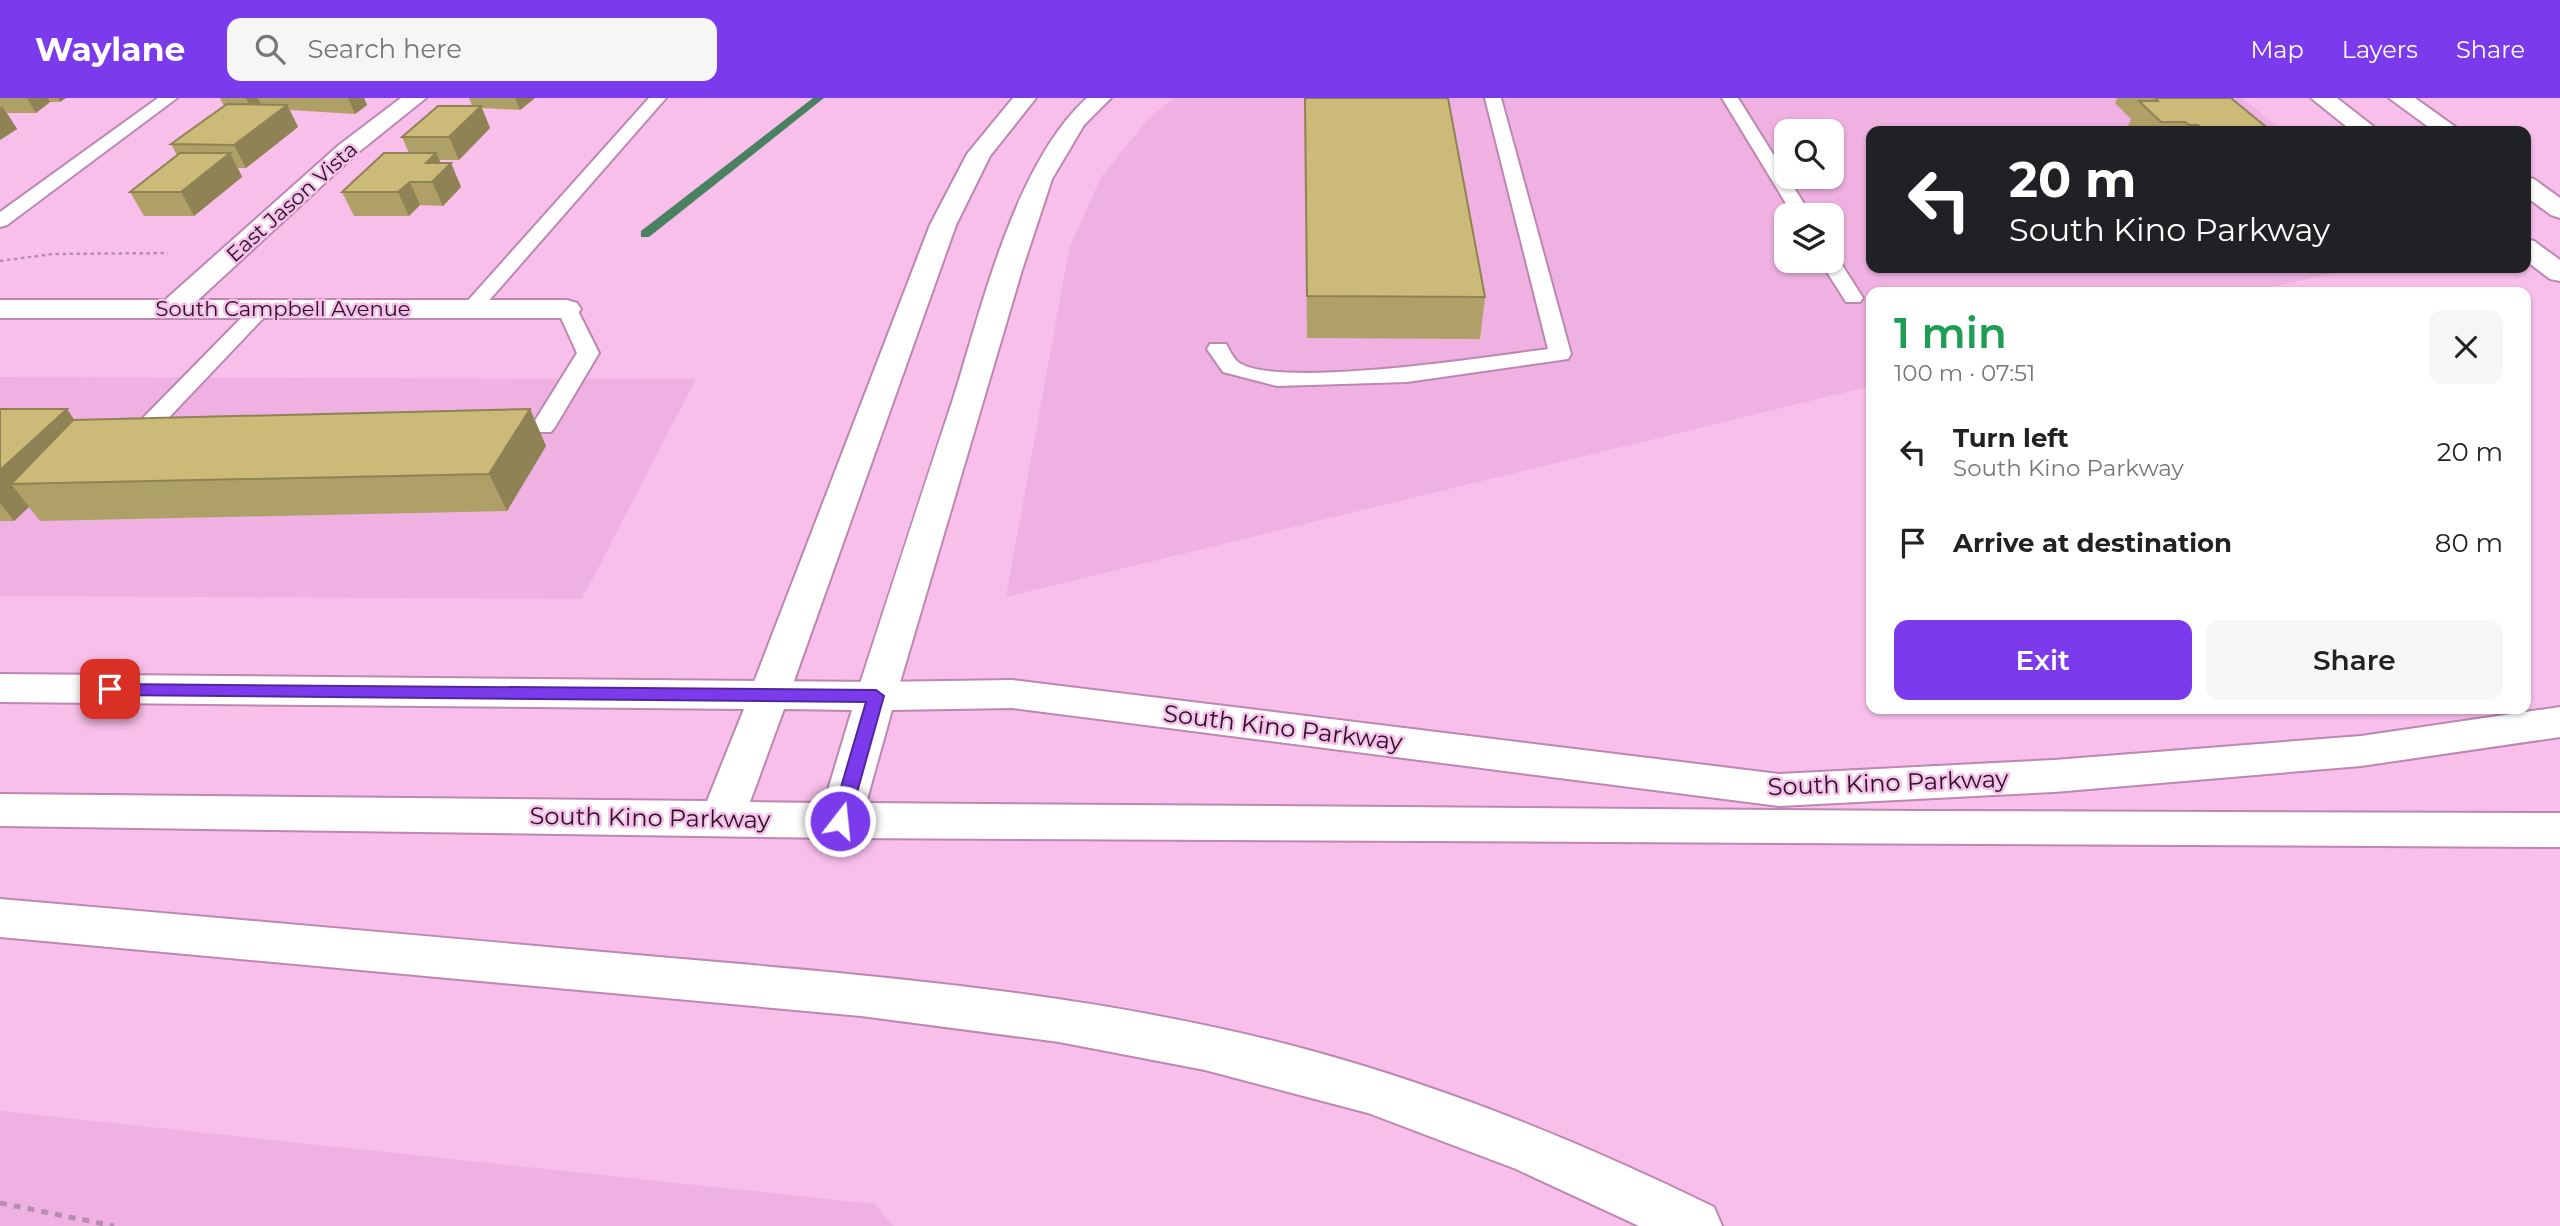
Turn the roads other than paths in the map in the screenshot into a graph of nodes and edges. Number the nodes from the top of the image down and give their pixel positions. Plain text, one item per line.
1 (169, 98) edge
2 (415, 98) edge
3 (659, 98) edge
4 (1025, 98) edge
5 (1100, 98) edge
6 (1493, 98) edge
7 (1730, 98) edge
8 (2322, 98) edge
9 (2400, 98) edge
10 (2360, 126) edge
11 (2442, 126) edge
12 (2531, 189) edge
13 (1795, 203) edge
14 (2560, 211) edge
15 (0, 221) edge
16 (2531, 252) edge
17 (1837, 273) edge
18 (2560, 274) edge
19 (1853, 298) dead end
20 (0, 309) edge
21 (261, 309) junction
22 (471, 309) junction
23 (567, 309) joint
24 (172, 310) junction
25 (1218, 349) dead end
26 (149, 425) edge
27 (543, 427) dead end
28 (0, 688) edge
29 (769, 695) junction
30 (876, 696) junction
31 (2560, 722) edge
32 (0, 810) edge
33 (722, 819) junction
34 (840, 821) junction
35 (2560, 830) edge
36 (0, 918) edge
37 (1695, 1226) edge

1 - 15 lane
2 - 24 main road, East Jason Vista
3 - 22 lane
4 - 29 main road
5 - 30 main road
6 - 25 lane
7 - 13 lane
8 - 10 main road
9 - 11 main road
12 - 14 main road
16 - 18 main road
17 - 19 lane
20 - 24 main road, South Campbell Avenue
21 - 22 main road, South Campbell Avenue
21 - 24 main road, South Campbell Avenue
21 - 26 lane
22 - 23 main road, South Campbell Avenue
23 - 27 lane
28 - 29 main road, South Kino Parkway
29 - 30 main road, South Kino Parkway
29 - 33 main road
30 - 31 main road, South Kino Parkway
30 - 34 main road
32 - 33 main road, South Kino Parkway
33 - 34 main road, South Kino Parkway
34 - 35 main road, South Kino Parkway
36 - 37 main road

